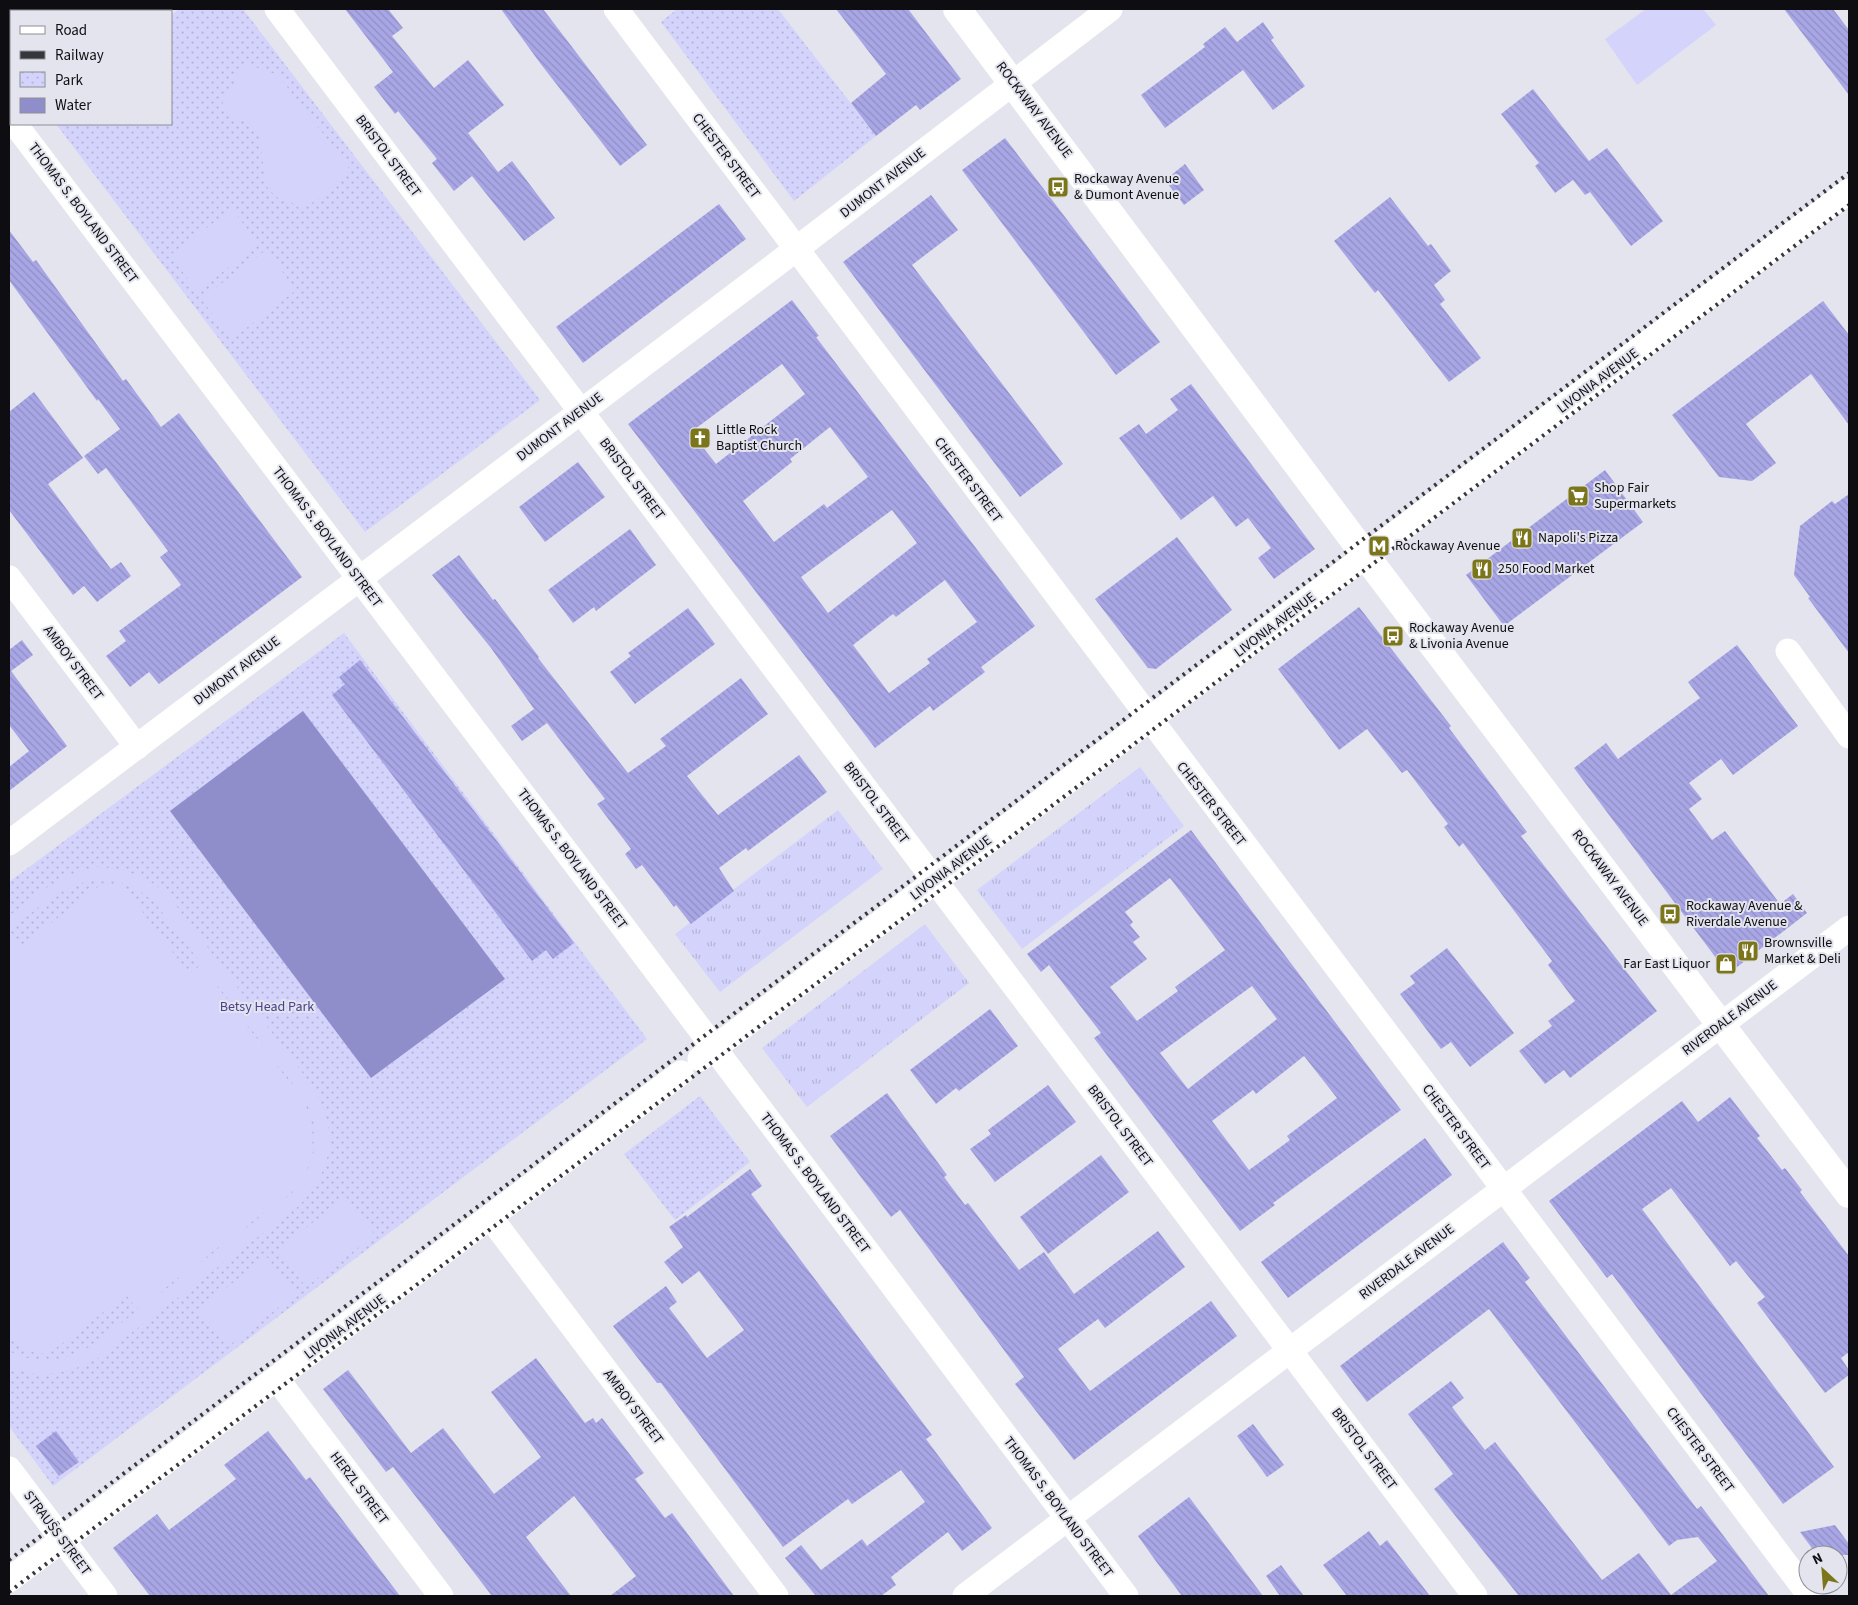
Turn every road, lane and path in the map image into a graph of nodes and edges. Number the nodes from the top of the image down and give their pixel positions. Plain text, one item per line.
1 (277, 9) edge
2 (616, 9) edge
3 (957, 9) edge
4 (1110, 9) edge
5 (1013, 82) junction
6 (16, 125) edge
7 (1849, 191) edge
8 (796, 250) junction
9 (581, 411) junction
10 (1366, 555) junction
11 (9, 578) edge
12 (358, 579) junction
13 (1788, 651) dead end
14 (1149, 721) junction
15 (1849, 736) edge
16 (136, 747) junction
17 (9, 844) edge
18 (934, 881) junction
19 (1849, 928) edge
20 (1722, 1026) junction
21 (698, 1060) junction
22 (1503, 1190) junction
23 (1849, 1194) edge
24 (490, 1217) junction
25 (1290, 1351) junction
26 (277, 1379) junction
27 (9, 1469) edge
28 (1068, 1519) junction
29 (62, 1539) junction
30 (9, 1580) edge
31 (105, 1596) edge
32 (441, 1596) edge
33 (776, 1596) edge
34 (965, 1596) edge
35 (1126, 1596) edge
36 (1475, 1596) edge
37 (1810, 1596) edge

1 - 9 street, BRISTOL STREET
2 - 8 street, CHESTER STREET
3 - 5 street, ROCKAWAY AVENUE
4 - 5 street, DUMONT AVENUE
5 - 8 street, DUMONT AVENUE
5 - 10 street, ROCKAWAY AVENUE
6 - 12 street, THOMAS S. BOYLAND STREET
7 - 10 street, LIVONIA AVENUE
8 - 9 street, DUMONT AVENUE
8 - 14 street, CHESTER STREET
9 - 12 street, DUMONT AVENUE
9 - 18 street, BRISTOL STREET
10 - 14 street, LIVONIA AVENUE
10 - 20 street, ROCKAWAY AVENUE
11 - 16 street, AMBOY STREET
12 - 16 street, DUMONT AVENUE
12 - 21 street, THOMAS S. BOYLAND STREET
13 - 15 street
14 - 18 street, LIVONIA AVENUE
14 - 22 street, CHESTER STREET
16 - 17 street, DUMONT AVENUE
18 - 21 street, LIVONIA AVENUE
18 - 25 street, BRISTOL STREET
19 - 20 street, RIVERDALE AVENUE
20 - 22 street, RIVERDALE AVENUE
20 - 23 street, ROCKAWAY AVENUE
21 - 24 street, LIVONIA AVENUE
21 - 28 street, THOMAS S. BOYLAND STREET
22 - 25 street, RIVERDALE AVENUE
22 - 37 street, CHESTER STREET
24 - 26 street, LIVONIA AVENUE
24 - 33 street, AMBOY STREET
25 - 28 street, RIVERDALE AVENUE
25 - 36 street, BRISTOL STREET
26 - 29 street, LIVONIA AVENUE
26 - 32 street, HERZL STREET
27 - 29 street, STRAUSS STREET
28 - 34 street, RIVERDALE AVENUE
28 - 35 street, THOMAS S. BOYLAND STREET
29 - 30 street, LIVONIA AVENUE
29 - 31 street, STRAUSS STREET

